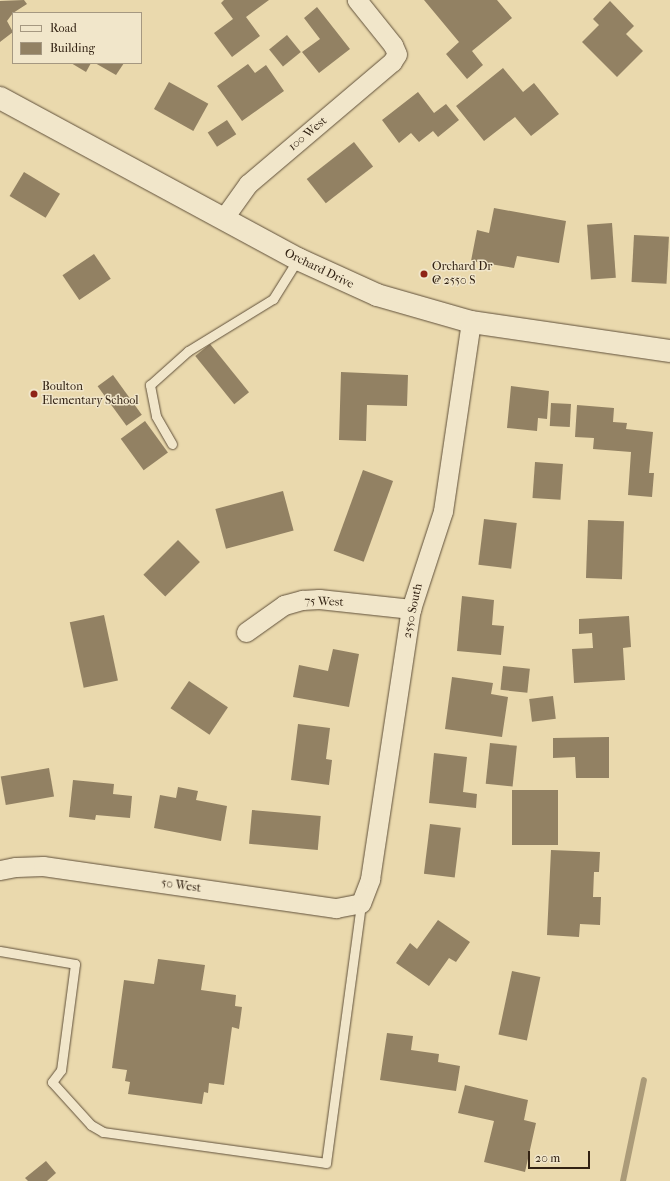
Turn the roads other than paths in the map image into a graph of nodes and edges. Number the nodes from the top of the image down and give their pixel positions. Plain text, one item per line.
1 (357, 0) edge
2 (0, 98) edge
3 (223, 219) junction
4 (298, 259) junction
5 (471, 322) junction
6 (670, 351) edge
7 (172, 444) dead end
8 (411, 609) junction
9 (246, 632) dead end
10 (0, 870) edge
11 (361, 903) junction
12 (0, 951) edge

1 - 3 street, 100 West
2 - 3 main road, Orchard Drive
3 - 4 main road, Orchard Drive
4 - 5 main road, Orchard Drive
4 - 7 lane
5 - 6 main road, Orchard Drive
5 - 8 street, 2550 South
8 - 9 street, 75 West
8 - 11 street, 2550 South
10 - 11 street, 50 West
11 - 12 lane

